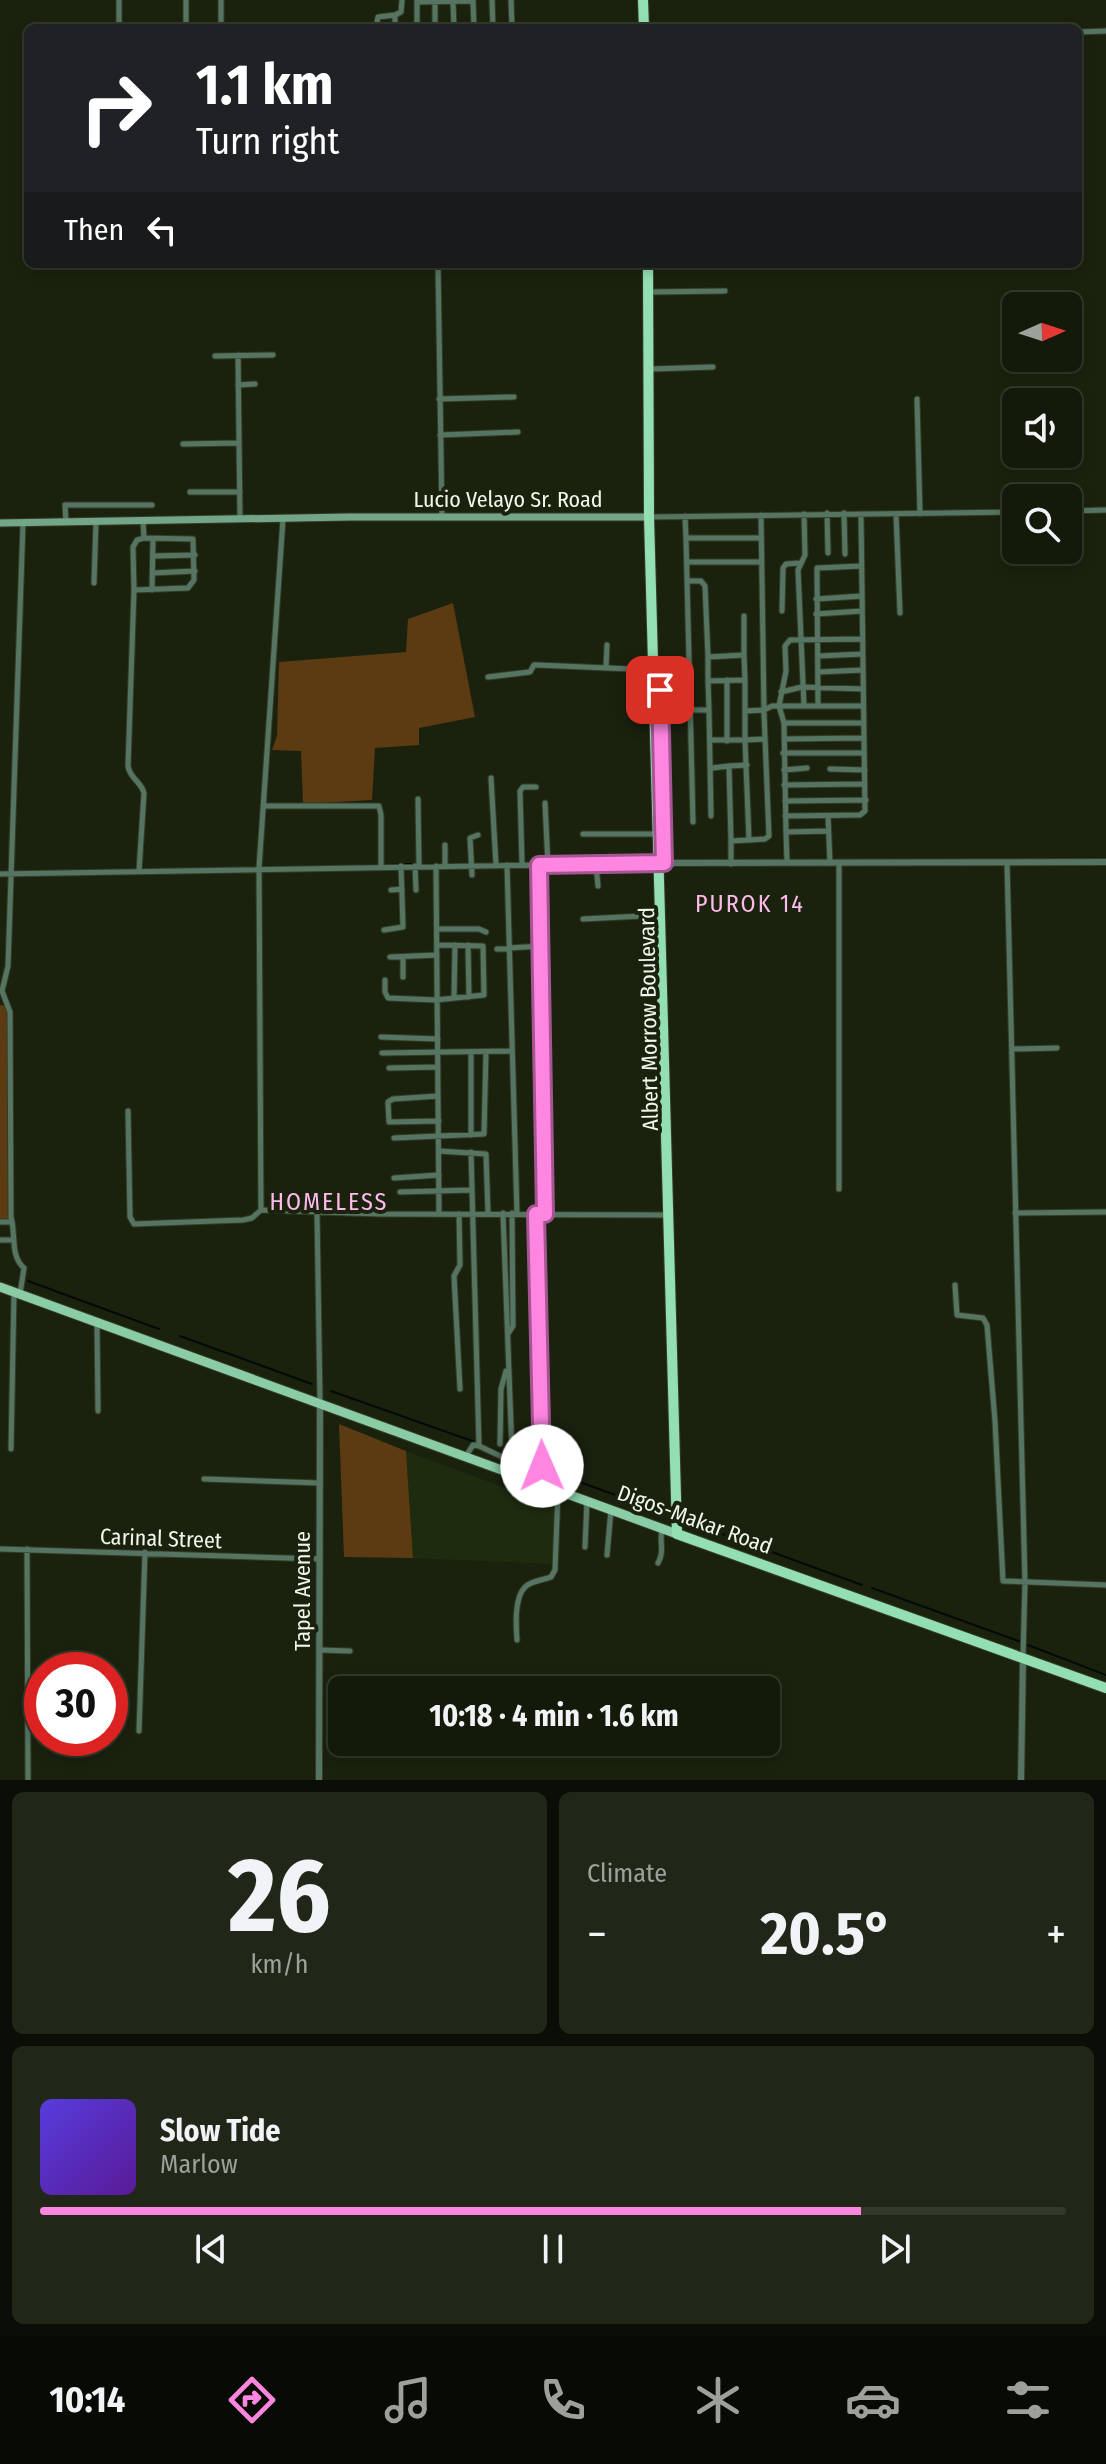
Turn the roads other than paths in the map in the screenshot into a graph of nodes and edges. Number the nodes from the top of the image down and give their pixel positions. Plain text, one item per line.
1 (119, 0) edge
2 (186, 0) edge
3 (221, 0) edge
4 (402, 0) edge
5 (473, 0) edge
6 (492, 0) edge
7 (511, 0) edge
8 (643, 0) edge
9 (417, 1) edge
10 (453, 1) edge
11 (435, 2) edge
12 (395, 15) junction
13 (119, 24) edge
14 (186, 24) edge
15 (221, 24) edge
16 (377, 24) edge
17 (395, 24) edge
18 (417, 24) edge
19 (435, 24) edge
20 (454, 24) edge
21 (474, 24) edge
22 (493, 24) edge
23 (512, 24) edge
24 (644, 24) edge
25 (1106, 31) edge
26 (1082, 32) edge
27 (438, 268) edge
28 (648, 268) edge
29 (725, 291) dead end
30 (648, 292) junction
31 (238, 355) junction
32 (273, 355) dead end
33 (215, 356) dead end
34 (651, 364) junction
35 (713, 367) dead end
36 (255, 384) dead end
37 (238, 385) junction
38 (514, 397) dead end
39 (439, 399) junction
40 (917, 399) dead end
41 (518, 432) dead end
42 (440, 435) junction
43 (239, 443) junction
44 (183, 444) dead end
45 (190, 492) dead end
46 (240, 492) junction
47 (152, 505) dead end
48 (1106, 510) edge
49 (1082, 511) edge
50 (1002, 512) edge
51 (827, 513) junction
52 (844, 513) junction
53 (804, 514) junction
54 (861, 514) junction
55 (896, 514) junction
56 (920, 514) junction
57 (761, 515) junction
58 (685, 516) junction
59 (652, 517) junction
60 (443, 518) junction
61 (283, 519) junction
62 (241, 520) junction
63 (143, 521) junction
64 (66, 522) junction
65 (96, 522) junction
66 (0, 523) edge
67 (23, 523) junction
68 (144, 538) junction
69 (686, 538) junction
70 (761, 538) junction
71 (153, 539) junction
72 (828, 553) dead end
73 (845, 554) dead end
74 (195, 555) junction
75 (153, 556) junction
76 (687, 562) junction
77 (761, 562) junction
78 (800, 563) junction
79 (861, 566) junction
80 (195, 571) junction
81 (153, 573) junction
82 (688, 581) junction
83 (94, 583) dead end
84 (134, 590) junction
85 (152, 590) junction
86 (862, 596) junction
87 (816, 599) junction
88 (782, 611) dead end
89 (862, 611) junction
90 (900, 613) dead end
91 (816, 614) junction
92 (744, 616) dead end
93 (862, 639) junction
94 (802, 640) junction
95 (817, 641) junction
96 (607, 645) dead end
97 (863, 654) junction
98 (744, 655) junction
99 (818, 656) junction
100 (708, 657) junction
101 (672, 661) dead end
102 (606, 667) junction
103 (655, 670) junction
104 (863, 670) junction
105 (818, 672) junction
106 (488, 677) dead end
107 (727, 680) junction
108 (745, 680) junction
109 (708, 681) junction
110 (802, 687) junction
111 (818, 687) junction
112 (863, 689) junction
113 (781, 692) junction
114 (779, 706) junction
115 (804, 706) junction
116 (818, 706) junction
117 (863, 706) junction
118 (666, 710) junction
119 (709, 710) junction
120 (764, 710) junction
121 (691, 711) junction
122 (745, 711) junction
123 (784, 723) junction
124 (863, 723) junction
125 (864, 738) junction
126 (765, 739) junction
127 (784, 739) junction
128 (710, 740) junction
129 (745, 740) junction
130 (727, 741) junction
131 (783, 753) junction
132 (864, 753) junction
133 (747, 765) junction
134 (729, 766) junction
135 (712, 768) junction
136 (807, 768) dead end
137 (830, 769) dead end
138 (784, 770) junction
139 (865, 770) junction
140 (491, 778) dead end
141 (865, 784) junction
142 (784, 785) junction
143 (536, 787) dead end
144 (418, 799) dead end
145 (866, 800) junction
146 (785, 801) junction
147 (545, 803) dead end
148 (263, 806) junction
149 (828, 815) junction
150 (711, 816) dead end
151 (785, 816) junction
152 (693, 822) dead end
153 (828, 831) junction
154 (786, 832) junction
155 (583, 834) dead end
156 (657, 834) junction
157 (478, 835) dead end
158 (749, 840) junction
159 (731, 841) junction
160 (445, 845) dead end
161 (787, 862) junction
162 (1106, 862) edge
163 (661, 863) junction
164 (830, 863) junction
165 (839, 863) junction
166 (1007, 863) junction
167 (522, 864) junction
168 (731, 864) junction
169 (445, 865) junction
170 (472, 865) junction
171 (496, 865) junction
172 (507, 865) junction
173 (539, 865) junction
174 (548, 865) junction
175 (596, 865) junction
176 (401, 866) junction
177 (417, 866) junction
178 (436, 866) junction
179 (381, 867) junction
180 (259, 868) junction
181 (139, 871) junction
182 (0, 874) edge
183 (10, 874) junction
184 (472, 875) dead end
185 (598, 886) dead end
186 (402, 889) junction
187 (391, 890) dead end
188 (416, 890) dead end
189 (583, 919) dead end
190 (659, 919) junction
191 (437, 929) junction
192 (384, 930) dead end
193 (486, 932) dead end
194 (438, 945) junction
195 (455, 945) junction
196 (468, 945) junction
197 (541, 946) junction
198 (509, 948) junction
199 (497, 949) dead end
200 (437, 955) junction
201 (390, 957) dead end
202 (403, 957) junction
203 (403, 977) dead end
204 (385, 980) dead end
205 (469, 997) junction
206 (454, 998) junction
207 (436, 1000) junction
208 (381, 1037) dead end
209 (438, 1039) junction
210 (1057, 1048) dead end
211 (1012, 1049) junction
212 (512, 1051) junction
213 (471, 1052) junction
214 (486, 1052) junction
215 (382, 1053) dead end
216 (438, 1053) junction
217 (438, 1067) junction
218 (389, 1068) dead end
219 (0, 1080) edge
220 (11, 1080) junction
221 (438, 1096) junction
222 (128, 1111) dead end
223 (439, 1121) junction
224 (471, 1135) junction
225 (439, 1136) junction
226 (394, 1138) dead end
227 (439, 1151) junction
228 (471, 1152) junction
229 (439, 1175) junction
230 (11, 1176) junction
231 (0, 1177) edge
232 (394, 1178) dead end
233 (839, 1189) dead end
234 (471, 1190) junction
235 (438, 1191) junction
236 (400, 1192) dead end
237 (261, 1210) junction
238 (317, 1211) junction
239 (1106, 1212) edge
240 (488, 1213) junction
241 (503, 1213) junction
242 (514, 1213) junction
243 (1015, 1213) junction
244 (439, 1214) junction
245 (459, 1214) junction
246 (471, 1214) junction
247 (536, 1214) junction
248 (545, 1214) junction
249 (670, 1214) junction
250 (0, 1222) edge
251 (12, 1222) junction
252 (0, 1240) edge
253 (14, 1240) junction
254 (955, 1285) dead end
255 (0, 1287) edge
256 (17, 1293) junction
257 (97, 1322) junction
258 (508, 1335) junction
259 (507, 1366) junction
260 (509, 1388) junction
261 (460, 1389) dead end
262 (501, 1389) junction
263 (320, 1403) junction
264 (98, 1411) dead end
265 (500, 1444) dead end
266 (479, 1446) junction
267 (11, 1449) dead end
268 (466, 1456) junction
269 (497, 1456) junction
270 (510, 1466) junction
271 (495, 1467) junction
272 (204, 1479) dead end
273 (535, 1482) junction
274 (321, 1483) junction
275 (558, 1490) junction
276 (587, 1500) junction
277 (611, 1509) junction
278 (662, 1528) junction
279 (680, 1535) junction
280 (585, 1547) dead end
281 (0, 1549) edge
282 (27, 1549) junction
283 (145, 1552) junction
284 (607, 1555) dead end
285 (320, 1559) junction
286 (658, 1563) dead end
287 (1025, 1583) junction
288 (1106, 1585) edge
289 (517, 1640) dead end
290 (320, 1650) junction
291 (350, 1651) dead end
292 (1023, 1658) junction
293 (1106, 1688) edge
294 (139, 1731) dead end
295 (28, 1780) edge
296 (319, 1780) edge
297 (1021, 1780) edge

1 - 13 street
2 - 14 street
3 - 15 street
4 - 12 street
5 - 10 street
5 - 21 street
6 - 22 street
7 - 23 street
8 - 24 highway
9 - 11 street
9 - 18 street
10 - 11 street
10 - 20 street
11 - 19 street
12 - 16 street
12 - 17 street
25 - 26 street
27 - 39 street
28 - 30 highway, Albert Morrow Boulevard
29 - 30 street
30 - 34 highway, Albert Morrow Boulevard
31 - 32 street
31 - 33 street
31 - 37 street
34 - 35 street
34 - 59 highway, Albert Morrow Boulevard
36 - 37 street
37 - 43 street
38 - 39 street
39 - 42 street
40 - 56 street
41 - 42 street
42 - 60 street
43 - 44 street
43 - 46 street
45 - 46 street
46 - 62 street
47 - 64 street
48 - 49 street
50 - 56 street, Lucio Velayo Sr. Road
51 - 52 street, Lucio Velayo Sr. Road
51 - 53 street, Lucio Velayo Sr. Road
51 - 72 street
52 - 54 street, Lucio Velayo Sr. Road
52 - 73 street
53 - 57 street, Lucio Velayo Sr. Road
53 - 78 street
54 - 55 street, Lucio Velayo Sr. Road
54 - 79 street
55 - 56 street, Lucio Velayo Sr. Road
55 - 90 street
57 - 58 street, Lucio Velayo Sr. Road
57 - 70 street
58 - 59 street, Lucio Velayo Sr. Road
58 - 69 street
59 - 60 main road, Lucio Velayo Sr. Road
59 - 103 highway, Albert Morrow Boulevard
59 - 118 highway, Albert Morrow Boulevard
60 - 61 main road, Lucio Velayo Sr. Road
61 - 62 main road, Lucio Velayo Sr. Road
61 - 148 street
62 - 63 main road, Lucio Velayo Sr. Road
63 - 65 main road, Lucio Velayo Sr. Road
63 - 68 street
64 - 65 main road, Lucio Velayo Sr. Road
64 - 67 main road, Lucio Velayo Sr. Road
65 - 83 street
66 - 67 main road, Lucio Velayo Sr. Road
67 - 183 street
68 - 71 street
68 - 84 street
69 - 70 street
69 - 76 street
70 - 77 street
71 - 74 street
71 - 75 street
74 - 75 street
74 - 80 street
75 - 81 street
76 - 77 street
76 - 82 street
77 - 120 street
78 - 88 street
78 - 94 street
79 - 86 street
79 - 87 street
80 - 81 street
80 - 85 street
81 - 85 street
82 - 100 street
82 - 121 street
84 - 85 street
84 - 181 street
86 - 87 street
86 - 89 street
87 - 91 street
89 - 91 street
89 - 93 street
91 - 95 street
92 - 98 street
93 - 95 street
93 - 97 street
94 - 95 street
94 - 110 street
94 - 113 street
95 - 99 street
96 - 102 street
97 - 99 street
97 - 104 street
98 - 100 street
98 - 108 street
99 - 105 street
100 - 109 street
101 - 118 street
102 - 103 street
102 - 106 street
103 - 156 highway, Albert Morrow Boulevard
104 - 105 street
104 - 112 street
105 - 111 street
107 - 108 street
107 - 109 street
107 - 130 street
108 - 122 street
109 - 119 street
110 - 111 street
110 - 113 street
110 - 115 street
111 - 112 street
111 - 116 street
112 - 117 street
113 - 114 street
114 - 115 street
114 - 120 street
114 - 123 street
115 - 116 street
116 - 117 street
117 - 124 street
118 - 121 street
118 - 163 highway, Albert Morrow Boulevard
119 - 121 street
119 - 128 street
120 - 122 street
120 - 126 street
121 - 152 street
122 - 129 street
123 - 124 street
123 - 127 street
124 - 125 street
125 - 127 street
125 - 132 street
126 - 129 street
126 - 158 street
127 - 131 street
128 - 130 street
128 - 135 street
129 - 130 street
129 - 133 street
131 - 132 street
131 - 138 street
132 - 139 street
133 - 134 street
133 - 158 street
134 - 135 street
134 - 159 street
135 - 150 street
136 - 138 street
137 - 139 street
138 - 142 street
139 - 141 street
140 - 171 street
141 - 142 street
141 - 145 street
142 - 146 street
143 - 167 street
144 - 177 street
145 - 146 street
145 - 149 street
146 - 151 street
147 - 174 street
148 - 179 street
148 - 180 street
149 - 151 street
149 - 153 street
151 - 154 street
153 - 154 street
153 - 164 street
154 - 161 street
155 - 156 street
156 - 163 highway, Albert Morrow Boulevard
157 - 170 street
158 - 159 street
159 - 168 street
160 - 169 street
161 - 164 street
161 - 168 street
162 - 166 street
163 - 168 street
163 - 175 street
163 - 190 highway, Albert Morrow Boulevard
163 - 249 highway, Albert Morrow Boulevard
164 - 165 street
165 - 166 street
165 - 233 street
166 - 211 street
167 - 172 street
167 - 173 street
169 - 170 street
169 - 178 street
170 - 171 street
170 - 184 street
171 - 172 street
172 - 198 street
173 - 174 street
173 - 197 street
174 - 175 street
175 - 185 street
176 - 177 street
176 - 179 street
176 - 186 street
177 - 178 street
177 - 188 street
178 - 191 street
179 - 180 street
180 - 181 street
180 - 237 street
181 - 183 street
182 - 183 street
183 - 220 street
186 - 187 street
186 - 192 street
189 - 190 street
190 - 249 highway, Albert Morrow Boulevard
191 - 193 street
191 - 194 street
194 - 195 street
194 - 200 street
195 - 196 street
195 - 206 street
196 - 205 street
196 - 205 street
197 - 198 street
197 - 248 street
198 - 199 street
198 - 212 street
200 - 202 street
200 - 207 street
201 - 202 street
202 - 203 street
204 - 207 street
205 - 206 street
206 - 207 street
207 - 209 street
208 - 209 street
209 - 216 street
210 - 211 street
211 - 243 street
212 - 214 street
212 - 242 street
213 - 214 street
213 - 216 street
213 - 224 street
214 - 224 street
215 - 216 street
216 - 217 street
217 - 218 street
217 - 221 street
219 - 220 street
220 - 230 street
221 - 223 street
221 - 223 street
222 - 237 street
223 - 225 street
224 - 225 street
225 - 226 street
225 - 227 street
227 - 228 street
227 - 229 street
228 - 234 street
228 - 240 street
229 - 232 street
229 - 235 street
230 - 231 street
230 - 251 street
234 - 235 street
234 - 246 street
235 - 236 street
235 - 244 street
237 - 238 street
238 - 244 street
238 - 263 street
239 - 243 street
240 - 241 street
240 - 246 street
241 - 242 street
241 - 258 street
242 - 247 street
242 - 258 street
243 - 287 street
244 - 245 street
245 - 246 street
245 - 261 street
246 - 266 street
247 - 248 street
247 - 273 street
248 - 249 street
249 - 279 highway, Albert Morrow Boulevard
250 - 251 street
251 - 253 street
252 - 253 street
253 - 256 street
254 - 287 street
255 - 256 main road, Digos-Makar Road
256 - 257 main road, Digos-Makar Road
256 - 267 street
257 - 263 main road, Digos-Makar Road
257 - 264 street
258 - 259 street
259 - 260 street
259 - 262 street
260 - 262 street
260 - 270 street
262 - 265 street
263 - 268 main road, Digos-Makar Road
263 - 274 street, Tapel Avenue
266 - 268 street
266 - 269 street
268 - 271 main road, Digos-Makar Road
269 - 270 street
269 - 271 street
270 - 271 main road, Digos-Makar Road
270 - 273 main road, Digos-Makar Road
272 - 274 street
273 - 275 main road, Digos-Makar Road
274 - 285 street, Tapel Avenue
275 - 276 main road, Digos-Makar Road
275 - 289 street
276 - 277 main road, Digos-Makar Road
276 - 280 street
277 - 278 main road, Digos-Makar Road
277 - 284 street
278 - 279 main road, Digos-Makar Road
278 - 286 street
279 - 292 highway, Digos-Makar Road
281 - 282 street, Carinal Street
282 - 283 street, Carinal Street
282 - 295 street
283 - 285 street, Carinal Street
283 - 294 street
285 - 290 street, Tapel Avenue
287 - 288 street
287 - 292 street
290 - 291 street
290 - 296 street, Tapel Avenue
292 - 293 highway, Digos-Makar Road
292 - 297 street

